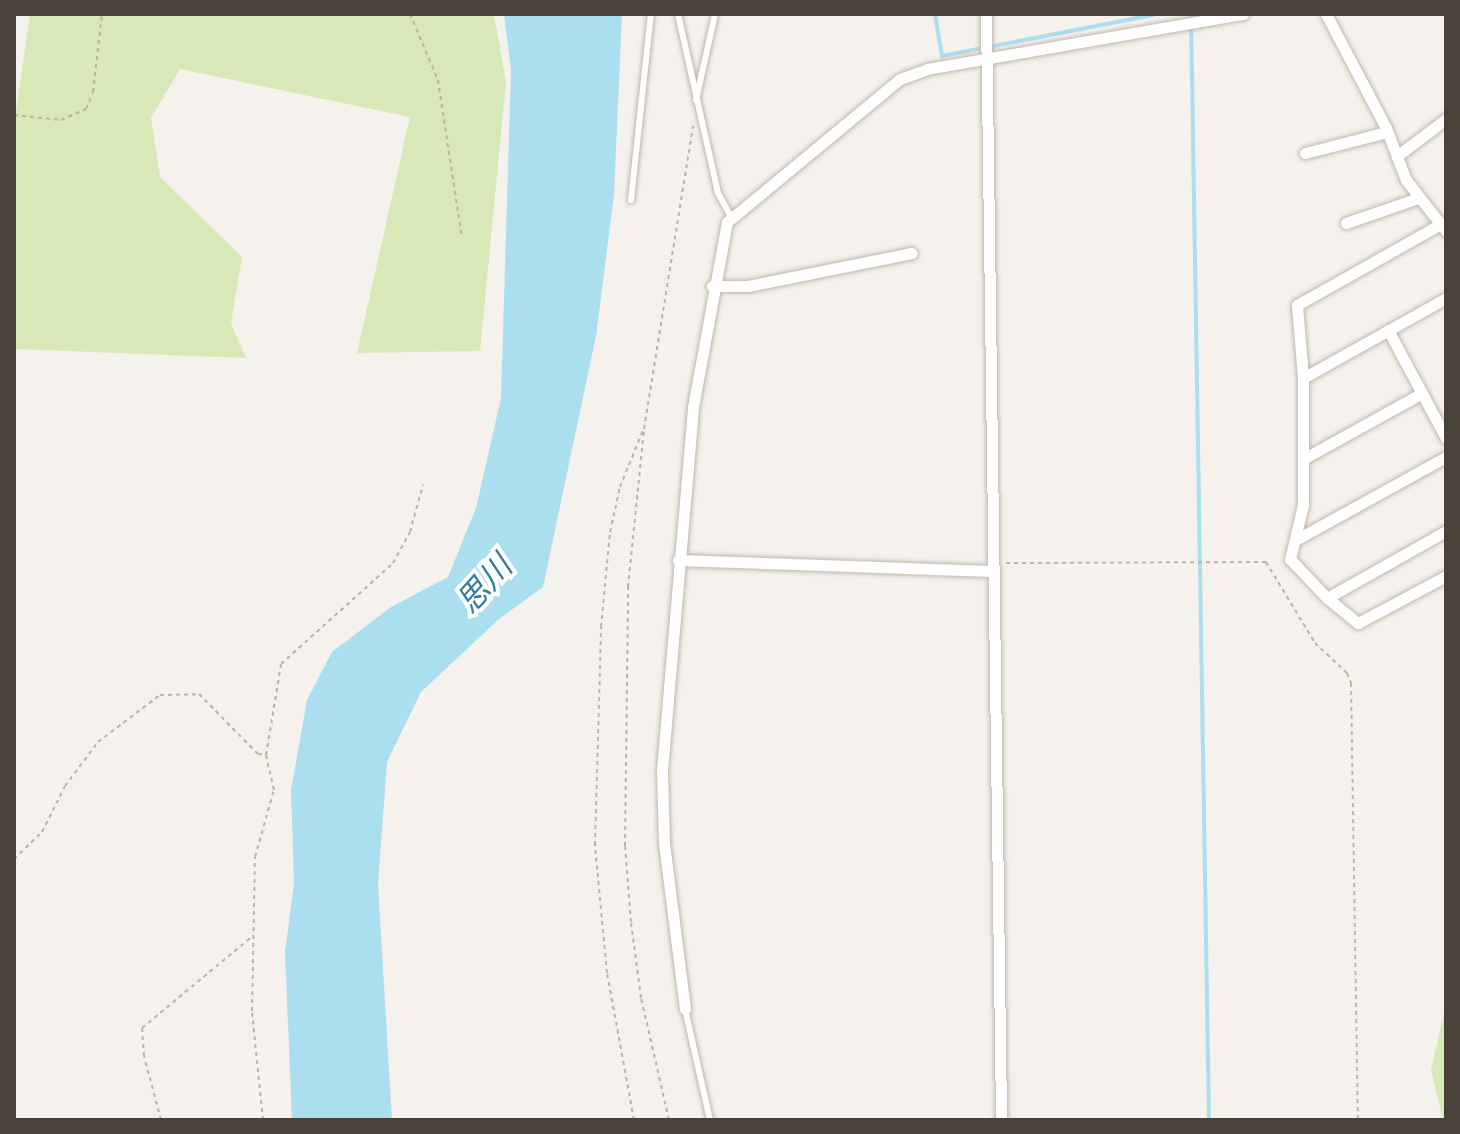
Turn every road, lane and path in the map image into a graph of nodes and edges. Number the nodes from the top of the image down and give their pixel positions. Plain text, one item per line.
1 (102, 14) edge
2 (410, 14) edge
3 (651, 14) edge
4 (678, 14) edge
5 (715, 14) edge
6 (986, 14) edge
7 (1243, 14) edge
8 (1326, 14) edge
9 (14, 31) edge
10 (14, 55) edge
11 (986, 60) junction
12 (696, 100) junction
13 (14, 115) edge
14 (1446, 119) edge
15 (693, 124) dead end
16 (1387, 132) junction
17 (1305, 153) dead end
18 (1397, 156) junction
19 (1418, 198) junction
20 (631, 200) dead end
21 (731, 216) junction
22 (1346, 223) dead end
23 (1442, 228) edge
24 (462, 238) dead end
25 (912, 253) dead end
26 (712, 286) junction
27 (1446, 298) edge
28 (1388, 330) junction
29 (1303, 378) junction
30 (1422, 393) junction
31 (644, 429) junction
32 (1446, 438) edge
33 (1446, 457) edge
34 (1303, 459) junction
35 (423, 485) dead end
36 (1446, 531) edge
37 (1299, 538) junction
38 (678, 560) junction
39 (993, 567) junction
40 (1446, 576) edge
41 (1327, 598) junction
42 (266, 755) junction
43 (14, 859) edge
44 (254, 935) junction
45 (685, 1009) joint
46 (161, 1120) edge
47 (263, 1120) edge
48 (634, 1120) edge
49 (669, 1120) edge
50 (710, 1120) edge
51 (1001, 1120) edge
52 (1358, 1120) edge

1 - 13 path
2 - 24 path
3 - 20 lane
4 - 12 lane
5 - 12 lane
6 - 11 street
7 - 11 street
8 - 16 street
9 - 10 path
11 - 21 street
11 - 39 street
12 - 21 lane
14 - 18 street
15 - 31 path
16 - 17 street
16 - 18 street
18 - 19 street
19 - 22 street
19 - 23 street
21 - 26 street
23 - 29 street
25 - 26 street
26 - 38 street
27 - 28 street
28 - 29 street
28 - 30 street
29 - 34 street
30 - 32 street
30 - 34 street
31 - 48 path
31 - 49 path
33 - 37 street
34 - 37 street
35 - 42 path
36 - 41 street
37 - 41 street
38 - 39 street
38 - 45 street
39 - 51 street
39 - 52 path
40 - 41 street
42 - 43 path
42 - 44 path
44 - 46 path
44 - 47 path
45 - 50 lane

